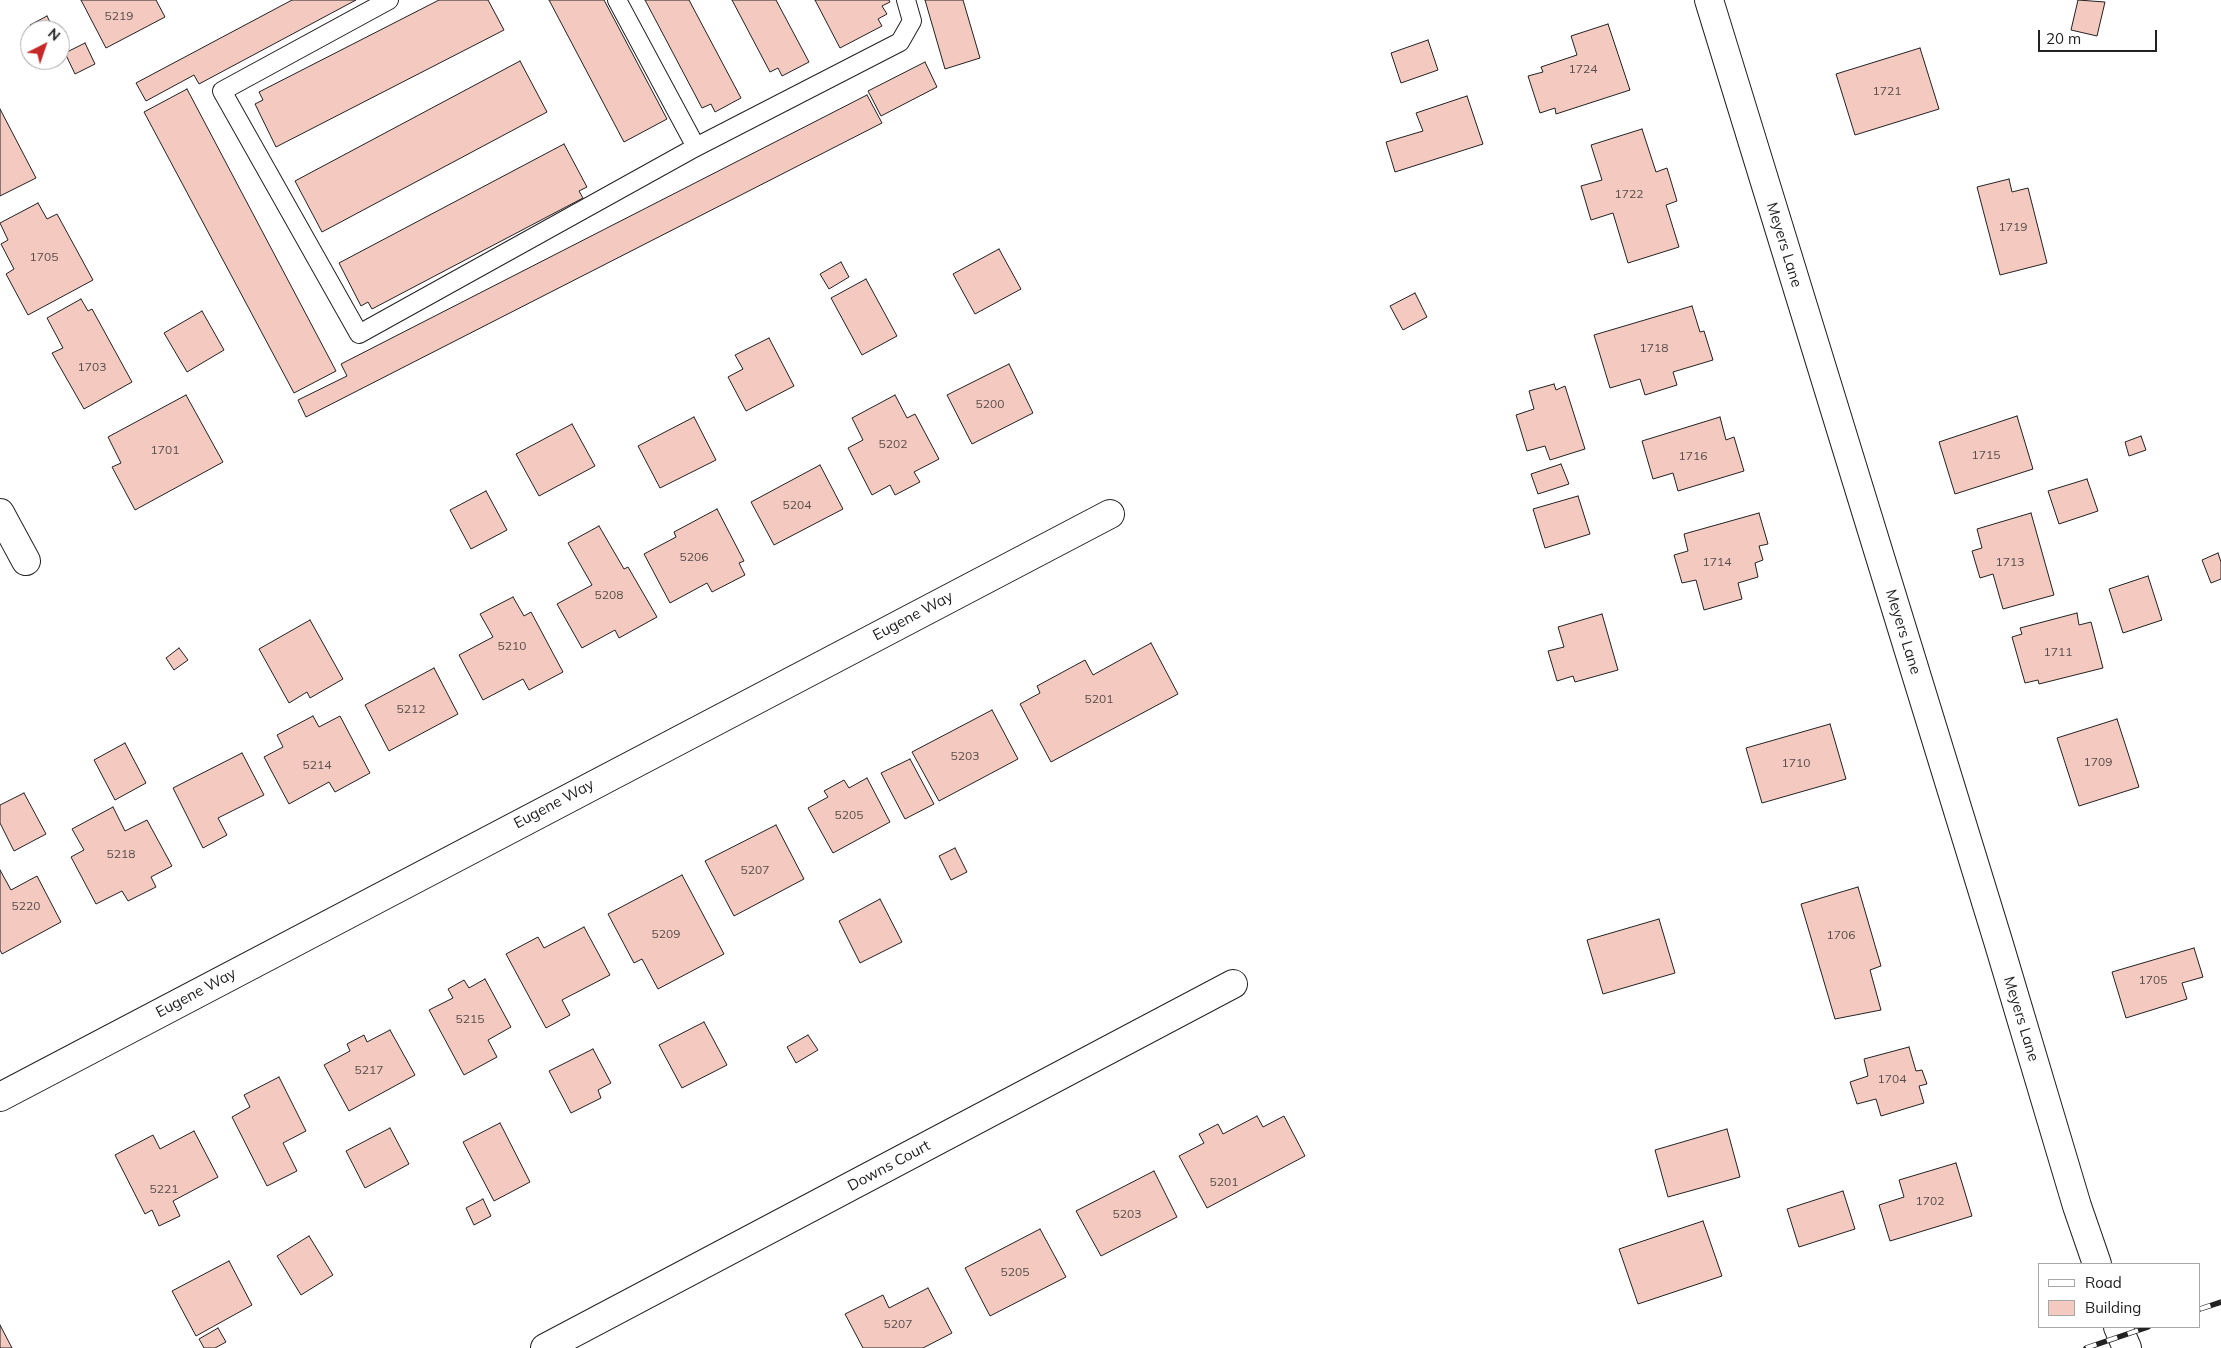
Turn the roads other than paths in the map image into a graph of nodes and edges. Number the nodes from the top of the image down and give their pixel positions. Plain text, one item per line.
1 (390, 0) edge
2 (617, 0) edge
3 (906, 0) edge
4 (1709, 0) edge
5 (696, 147) junction
6 (0, 513) edge
7 (1110, 514) dead end
8 (26, 561) dead end
9 (1233, 984) dead end
10 (0, 1097) edge
11 (2097, 1263) edge
12 (2118, 1328) edge
13 (545, 1348) edge
14 (2127, 1348) edge

1 - 5 lane
2 - 5 lane
3 - 5 lane
4 - 11 street, Meyers Lane
6 - 8 street
7 - 10 street, Eugene Way
9 - 13 street, Downs Court
12 - 14 street

